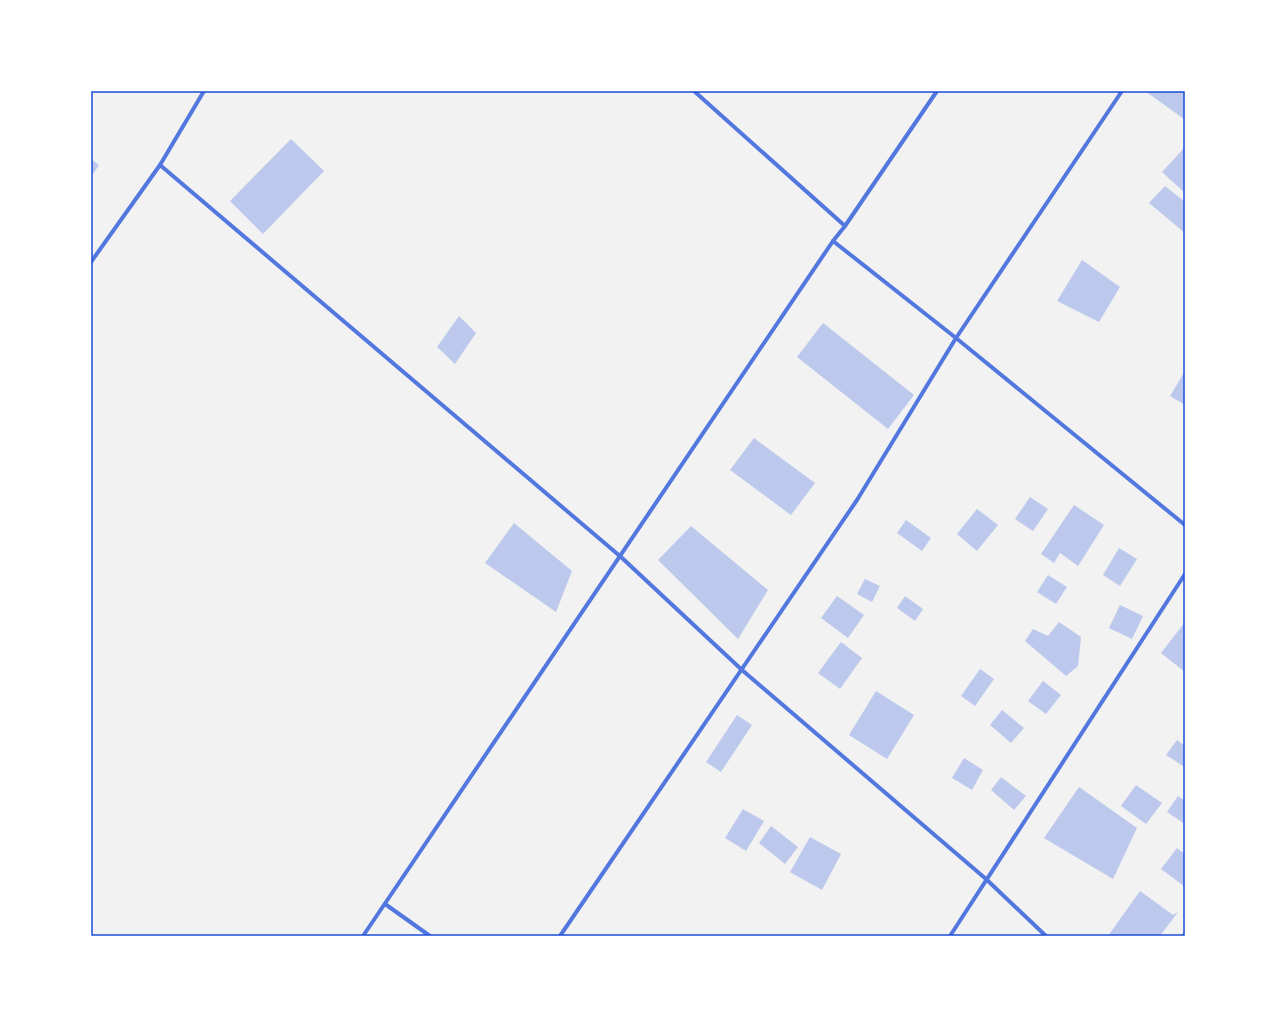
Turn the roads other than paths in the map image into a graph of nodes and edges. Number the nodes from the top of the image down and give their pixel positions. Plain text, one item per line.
1 (204, 91) edge
2 (694, 91) edge
3 (937, 91) edge
4 (1122, 91) edge
5 (160, 165) junction
6 (845, 226) junction
7 (833, 241) junction
8 (91, 262) edge
9 (956, 338) junction
10 (1185, 525) edge
11 (620, 557) junction
12 (1185, 574) edge
13 (742, 670) junction
14 (986, 879) junction
15 (385, 904) junction
16 (363, 936) edge
17 (430, 936) edge
18 (560, 936) edge
19 (950, 936) edge
20 (1046, 936) edge

1 - 5 street
2 - 6 street
3 - 6 street
4 - 9 street
5 - 8 street
5 - 11 street
6 - 7 street
7 - 9 street
7 - 11 street
9 - 10 street
9 - 13 street
11 - 13 street
11 - 15 street
12 - 14 street
13 - 14 street
13 - 18 street
14 - 19 street
14 - 20 street
15 - 16 street
15 - 17 street

